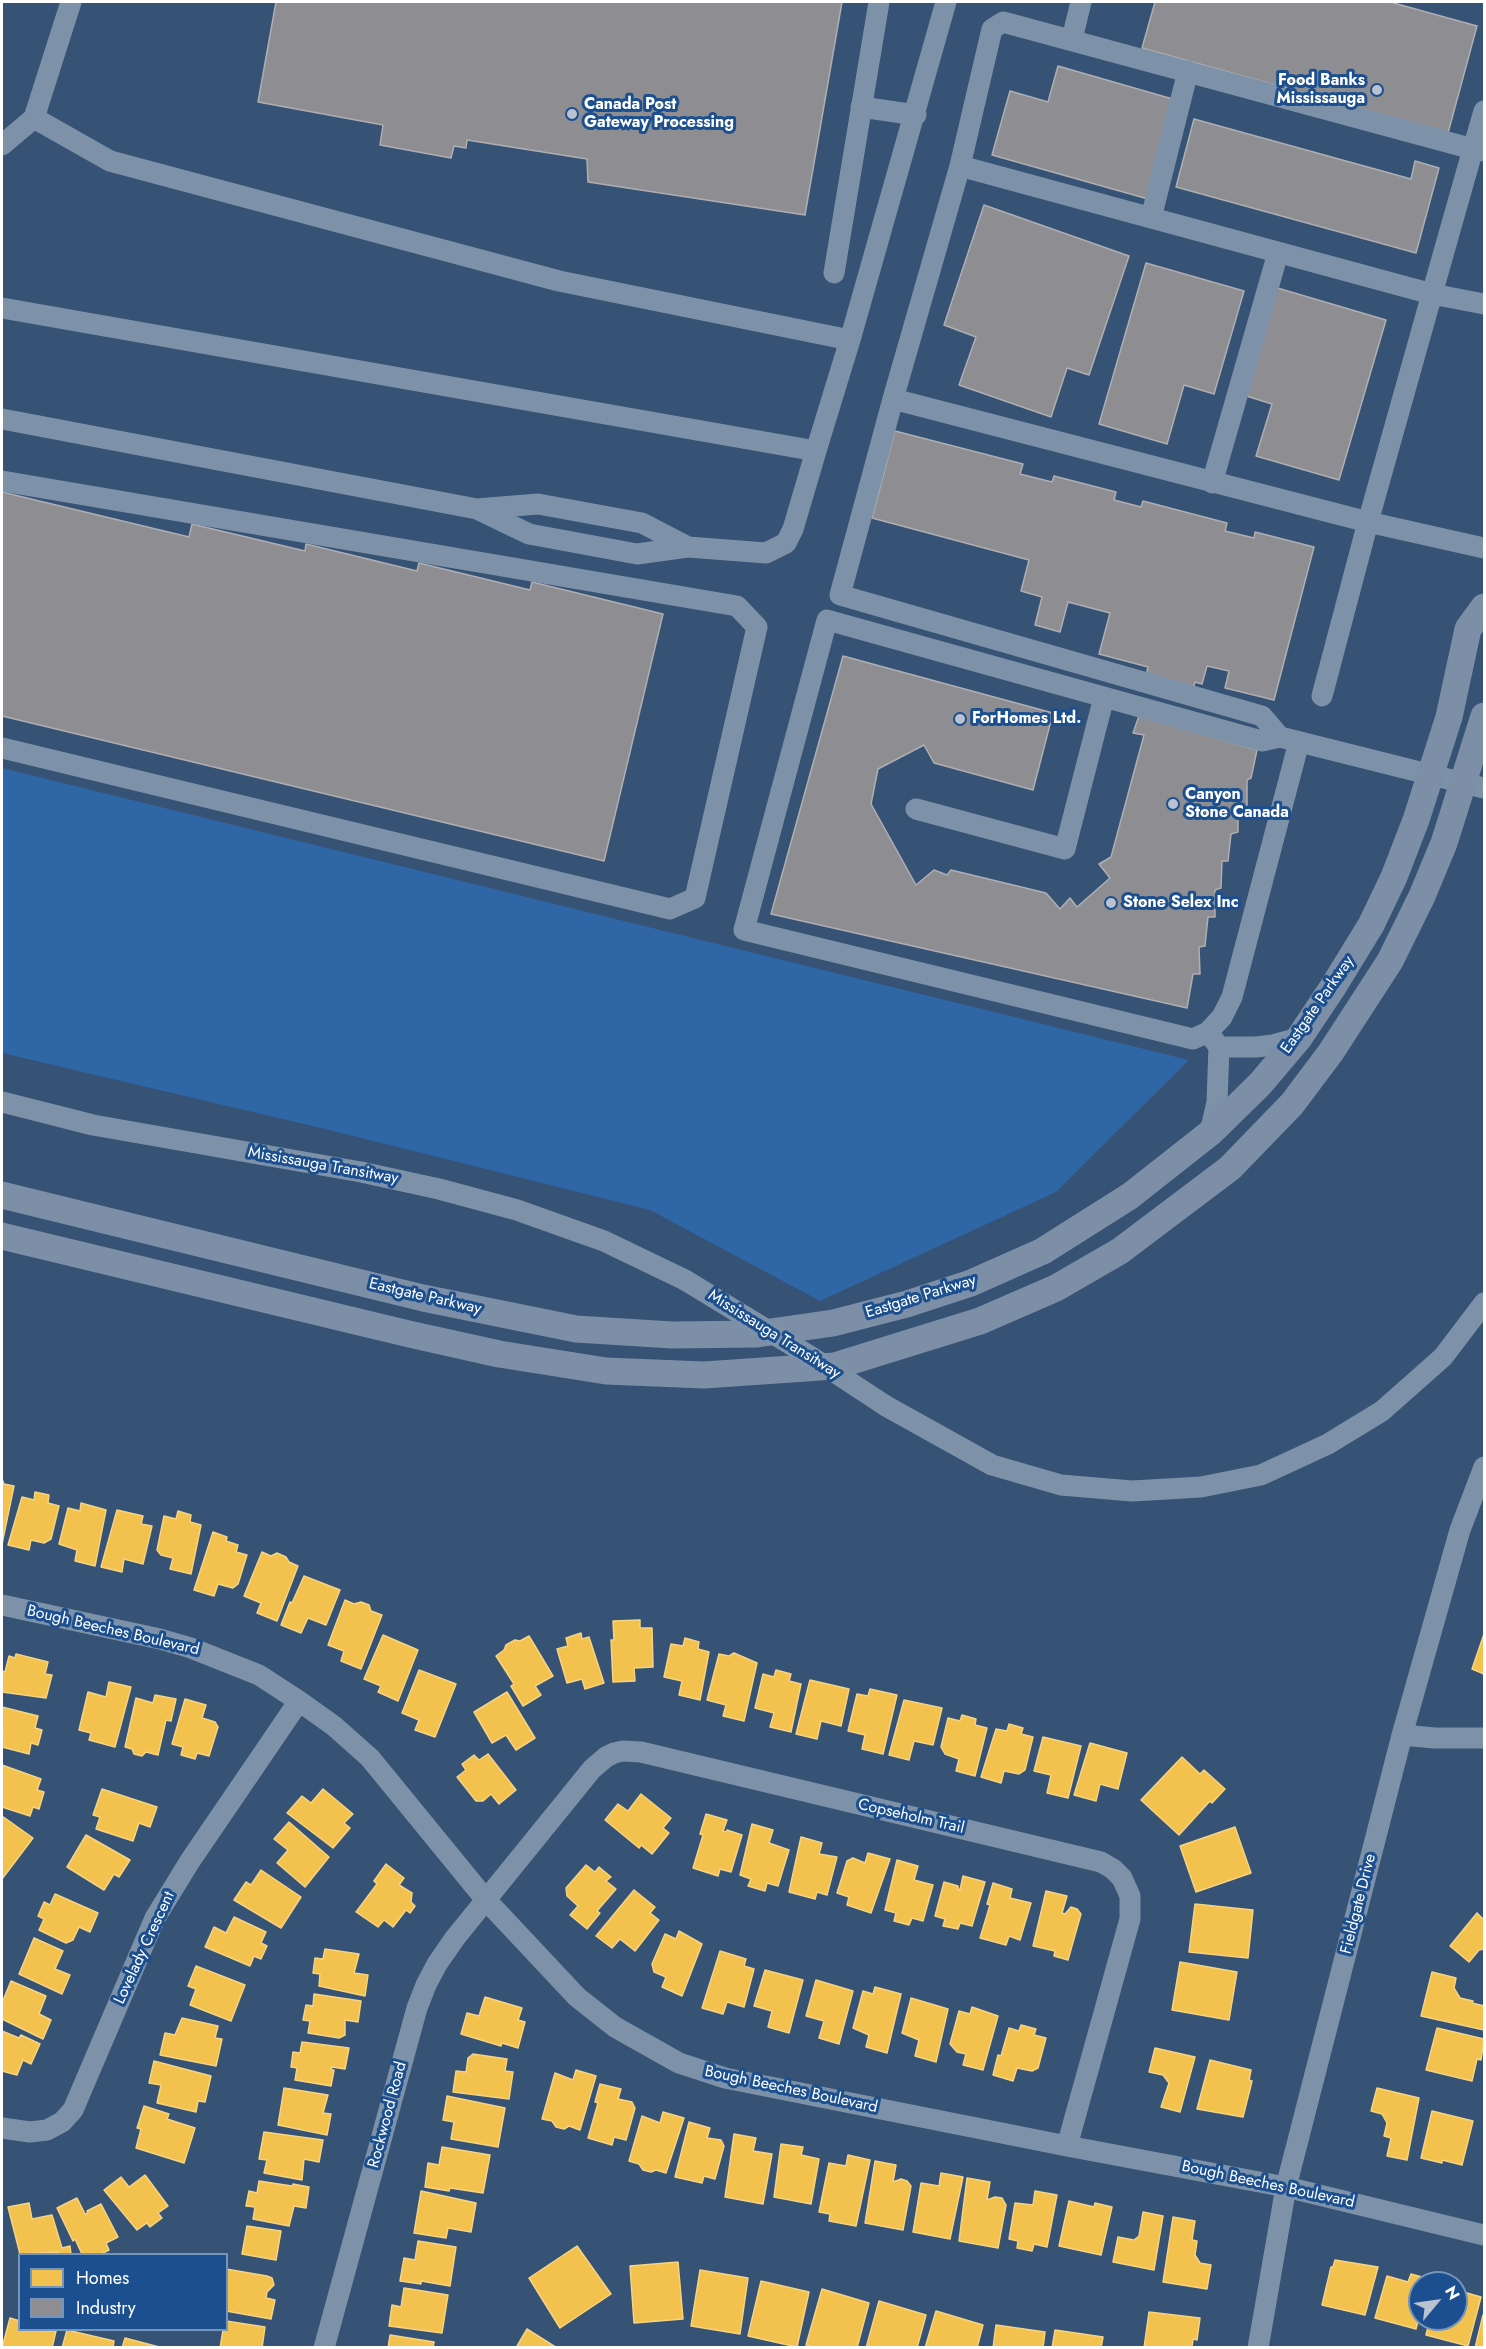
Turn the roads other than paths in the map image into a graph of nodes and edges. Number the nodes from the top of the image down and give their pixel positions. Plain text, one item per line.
1 (71, 2) edge
2 (879, 2) edge
3 (946, 2) edge
4 (1081, 2) edge
5 (1072, 39) junction
6 (1188, 71) junction
7 (861, 107) junction
8 (1485, 111) edge
9 (916, 115) junction
10 (33, 118) junction
11 (2, 145) edge
12 (1479, 150) edge
13 (960, 166) junction
14 (1151, 218) junction
15 (1278, 253) junction
16 (834, 273) dead end
17 (1432, 294) junction
18 (1485, 304) edge
19 (2, 308) edge
20 (850, 340) junction
21 (893, 399) junction
22 (2, 419) edge
23 (816, 451) junction
24 (2, 481) edge
25 (1212, 483) junction
26 (477, 509) junction
27 (1368, 522) junction
28 (688, 547) junction
29 (1485, 548) edge
30 (1485, 607) edge
31 (1322, 696) dead end
32 (1104, 697) junction
33 (1485, 717) edge
34 (1289, 739) junction
35 (2, 748) edge
36 (1431, 775) junction
37 (1474, 786) edge
38 (916, 809) dead end
39 (1299, 1038) junction
40 (1214, 1039) junction
41 (2, 1102) edge
42 (1210, 1133) junction
43 (2, 1195) edge
44 (2, 1236) edge
45 (1485, 1303) edge
46 (1485, 1467) edge
47 (2, 1605) edge
48 (299, 1701) junction
49 (1402, 1735) junction
50 (1485, 1738) edge
51 (486, 1900) junction
52 (2, 2128) edge
53 (1067, 2146) junction
54 (1286, 2187) junction
55 (1485, 2235) edge
56 (324, 2348) edge
57 (1258, 2348) edge

1 - 10 street
2 - 7 street
3 - 9 street
4 - 5 street
5 - 6 street
5 - 13 street
6 - 12 street
6 - 14 street
7 - 9 street
7 - 16 street
8 - 12 street
9 - 20 street
10 - 11 street
10 - 20 street
12 - 17 street
13 - 14 street
13 - 21 street
14 - 15 street
15 - 17 street
15 - 25 street
17 - 18 street
17 - 27 street
19 - 23 street
20 - 23 street
21 - 25 street
21 - 34 street
22 - 26 street
23 - 28 street
24 - 35 street
25 - 27 street
26 - 28 street
26 - 28 street
27 - 29 street
27 - 31 street
30 - 36 main road, Eastgate Parkway
32 - 34 street
32 - 38 street
32 - 40 street
33 - 37 main road, Eastgate Parkway
34 - 36 street
34 - 40 street
36 - 37 street
36 - 39 main road, Eastgate Parkway
37 - 44 main road, Eastgate Parkway
39 - 40 street
39 - 42 main road, Eastgate Parkway
40 - 42 street
41 - 45 street, Mississauga Transitway, bridge
42 - 43 main road, Eastgate Parkway
46 - 49 street, Fieldgate Drive
47 - 48 street, Bough Beeches Boulevard
48 - 51 street, Bough Beeches Boulevard
48 - 52 street, Lovelady Crescent
49 - 50 street
49 - 54 street, Fieldgate Drive
51 - 53 street, Bough Beeches Boulevard
51 - 53 street, Copseholm Trail
51 - 56 street, Rockwood Road
53 - 54 street, Bough Beeches Boulevard
54 - 55 street, Bough Beeches Boulevard
54 - 57 street, Fieldgate Drive

